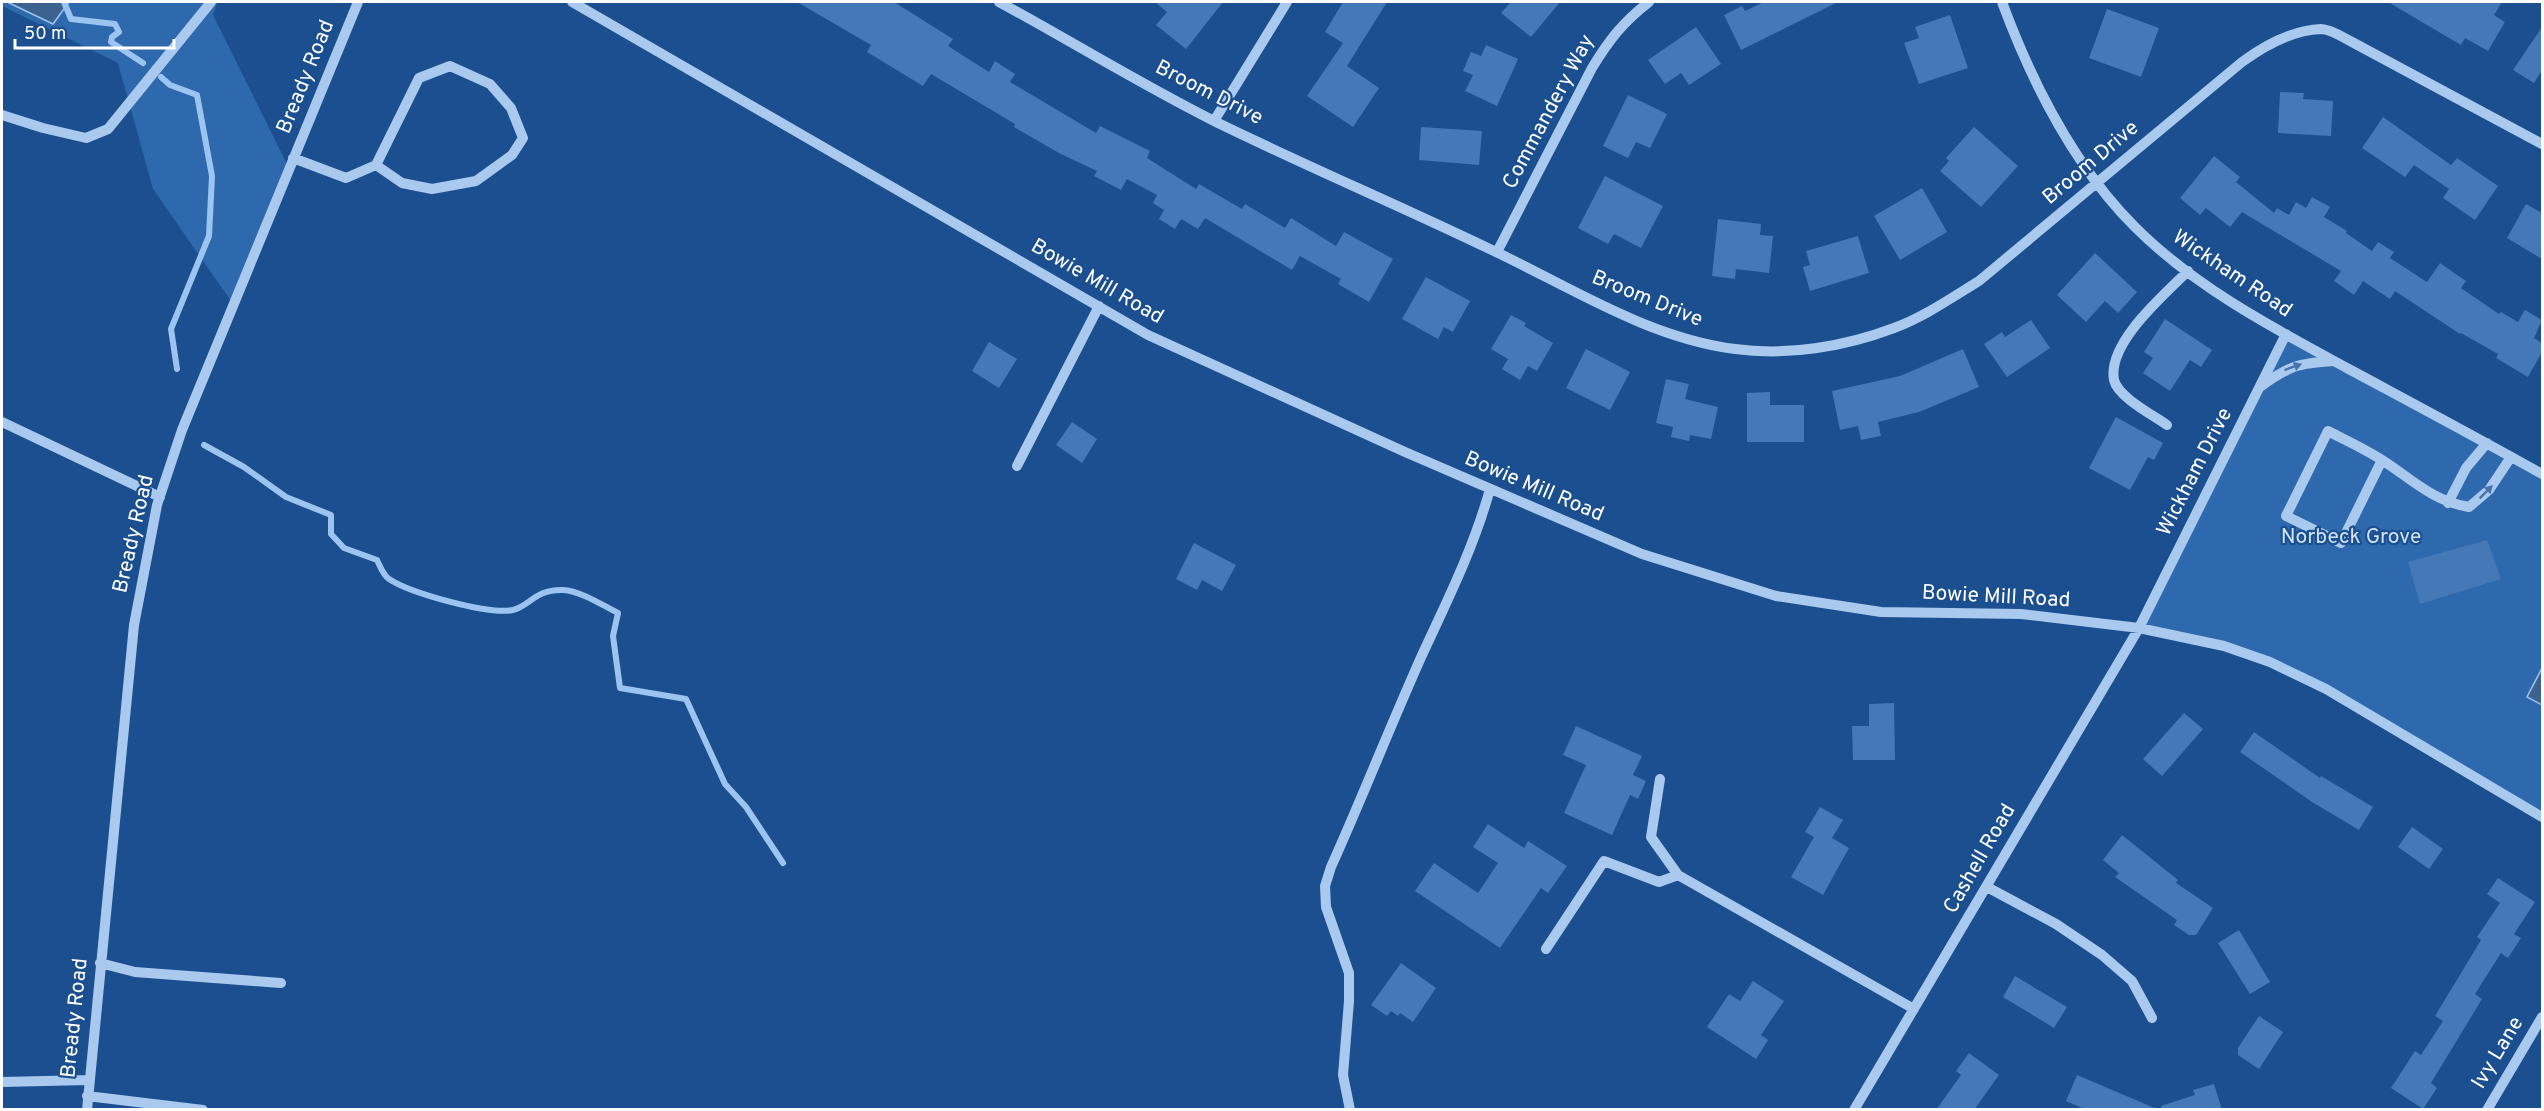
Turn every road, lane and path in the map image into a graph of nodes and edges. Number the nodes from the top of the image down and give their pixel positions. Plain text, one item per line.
1 (211, 2) edge
2 (358, 2) edge
3 (572, 2) edge
4 (999, 2) edge
5 (1287, 2) edge
6 (1649, 2) edge
7 (2002, 2) edge
8 (2, 115) edge
9 (1214, 121) junction
10 (2542, 144) edge
11 (293, 158) junction
12 (376, 165) junction
13 (2097, 184) junction
14 (1497, 252) junction
15 (2188, 271) junction
16 (1099, 306) junction
17 (2286, 334) junction
18 (2334, 361) junction
19 (2258, 389) junction
20 (2, 422) edge
21 (2167, 425) dead end
22 (2487, 443) junction
23 (2511, 457) junction
24 (2382, 460) junction
25 (1017, 466) dead end
26 (2542, 474) edge
27 (1490, 489) junction
28 (160, 497) junction
29 (2448, 503) junction
30 (2139, 628) junction
31 (1660, 779) dead end
32 (2542, 818) edge
33 (1678, 875) junction
34 (1987, 887) junction
35 (1546, 949) dead end
36 (100, 963) junction
37 (281, 983) dead end
38 (1914, 1009) junction
39 (2542, 1017) edge
40 (2152, 1018) dead end
41 (88, 1080) junction
42 (2, 1082) edge
43 (87, 1096) junction
44 (87, 1110) edge
45 (203, 1110) edge
46 (1350, 1110) edge
47 (1854, 1110) edge
48 (2487, 1110) edge

1 - 8 street
2 - 11 street, Bready Road
3 - 16 street, Bowie Mill Road
4 - 9 street, Broom Drive
5 - 9 street
6 - 14 street, Commandery Way
7 - 13 street, Wickham Road
9 - 14 street, Broom Drive
10 - 13 street, Broom Drive
11 - 12 street
11 - 28 street, Bready Road
12 - 12 street
13 - 14 street, Broom Drive
13 - 15 street, Wickham Road
15 - 17 street, Wickham Road
15 - 21 street
16 - 25 street
16 - 27 street, Bowie Mill Road
17 - 18 street, Wickham Road
17 - 19 street, Wickham Drive
19 -> 18 street
18 - 22 street, Wickham Road
19 - 30 street, Wickham Drive
20 - 28 street
22 - 23 street, Wickham Road
22 - 29 street
23 - 26 street, Wickham Road
29 -> 23 street
24 - 24 street
24 - 29 street
27 - 30 street, Bowie Mill Road
27 - 46 street
28 - 36 street, Bready Road
30 - 32 street, Bowie Mill Road
30 - 34 street, Cashell Road
31 - 33 street
33 - 35 street
33 - 38 street
34 - 38 street, Cashell Road
34 - 40 street
36 - 37 street
36 - 41 street, Bready Road
38 - 47 street, Cashell Road
39 - 48 street, Ivy Lane
41 - 42 street
41 - 43 street, Bready Road
43 - 44 street, Bready Road
43 - 45 street

